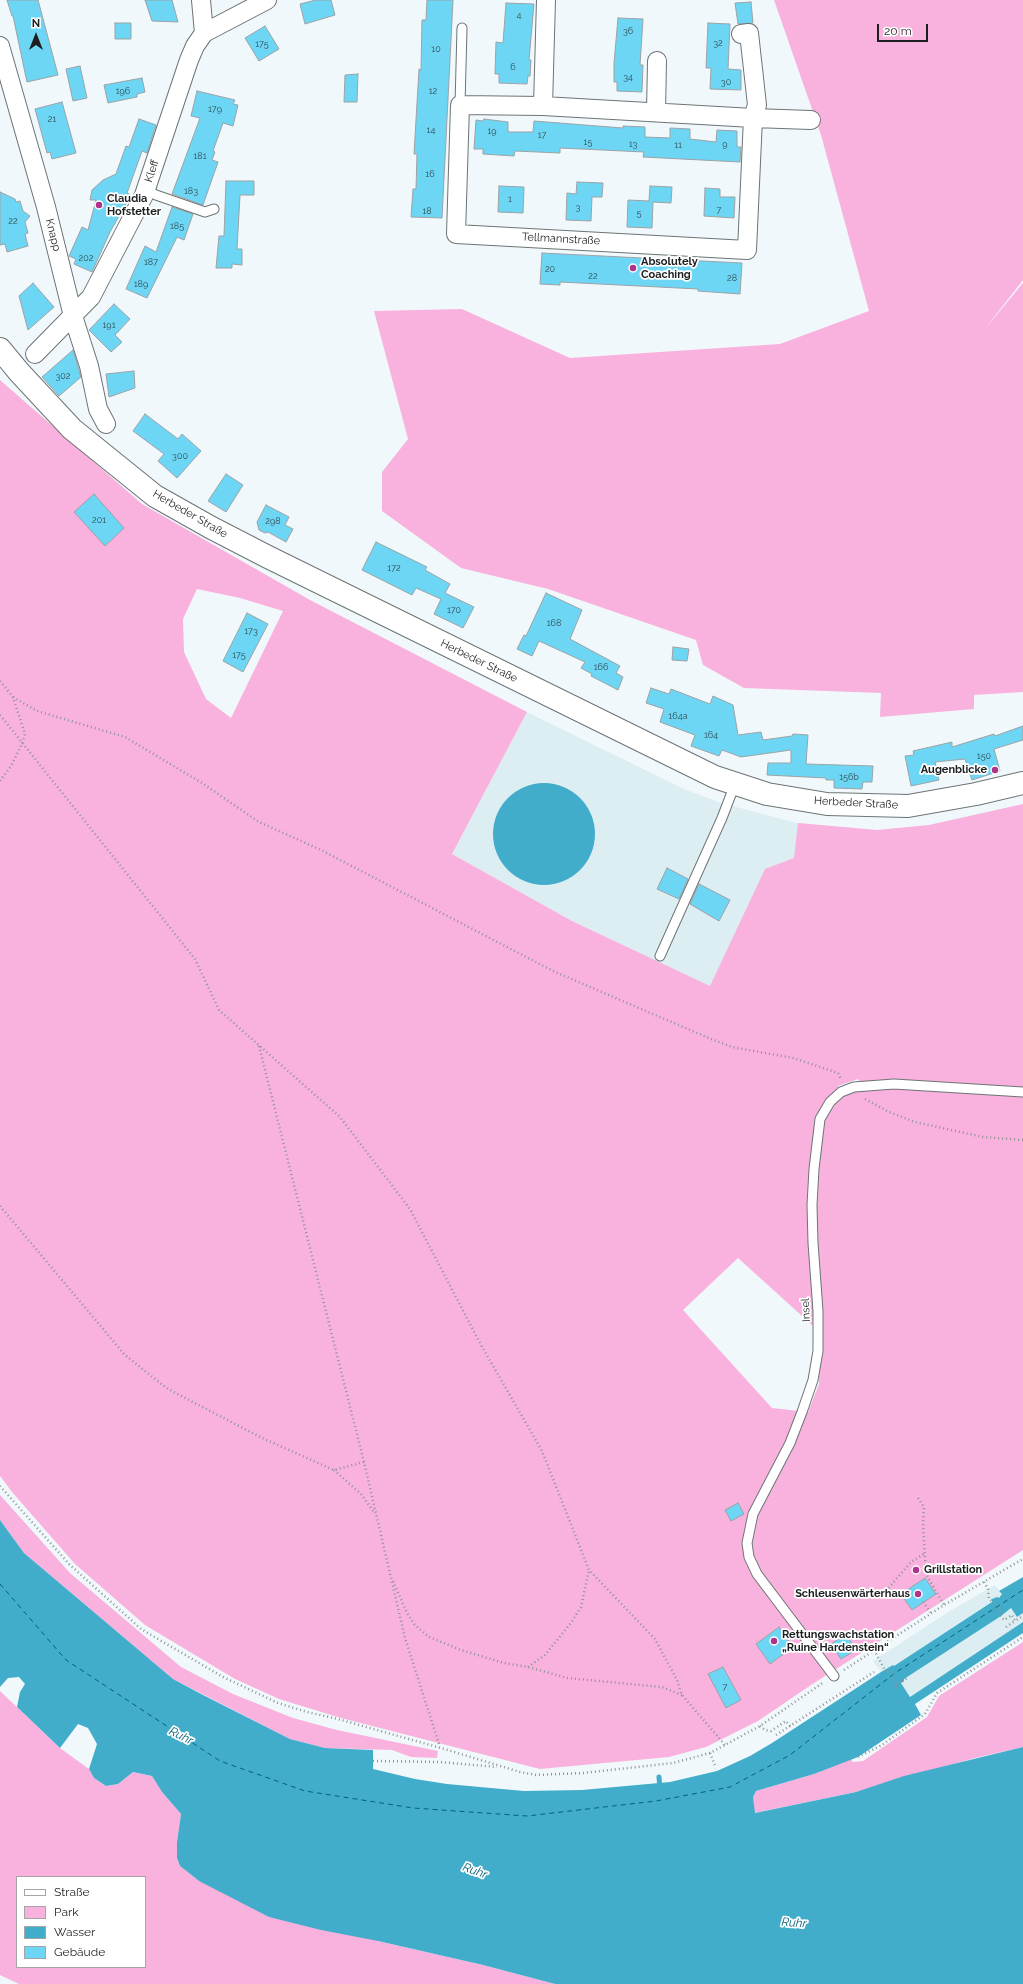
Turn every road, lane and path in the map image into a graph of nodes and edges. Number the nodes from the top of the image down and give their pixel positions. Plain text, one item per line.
1 (201, 0) edge
2 (267, 0) edge
3 (546, 0) edge
4 (462, 28) dead end
5 (204, 33) junction
6 (741, 34) dead end
7 (0, 46) edge
8 (657, 61) dead end
9 (460, 105) junction
10 (543, 106) junction
11 (656, 112) junction
12 (753, 118) junction
13 (811, 120) dead end
14 (146, 190) junction
15 (214, 209) dead end
16 (73, 316) junction
17 (0, 349) edge
18 (35, 354) dead end
19 (106, 424) dead end
20 (0, 681) edge
21 (13, 697) junction
22 (0, 715) edge
23 (22, 744) junction
24 (0, 781) edge
25 (1023, 782) edge
26 (735, 784) junction
27 (660, 956) dead end
28 (259, 1045) junction
29 (838, 1074) dead end
30 (854, 1087) junction
31 (1023, 1092) edge
32 (1023, 1140) edge
33 (0, 1206) edge
34 (364, 1462) junction
35 (334, 1470) junction
36 (0, 1486) edge
37 (918, 1498) dead end
38 (375, 1514) junction
39 (924, 1553) junction
40 (1023, 1559) edge
41 (589, 1570) junction
42 (390, 1576) junction
43 (984, 1582) junction
44 (886, 1591) dead end
45 (923, 1602) dead end
46 (944, 1605) junction
47 (931, 1613) junction
48 (1023, 1616) edge
49 (1015, 1621) junction
50 (1006, 1627) dead end
51 (1023, 1637) edge
52 (874, 1650) junction
53 (528, 1667) junction
54 (874, 1672) dead end
55 (834, 1676) junction
56 (907, 1678) dead end
57 (682, 1695) junction
58 (760, 1726) junction
59 (790, 1726) junction
60 (776, 1735) dead end
61 (725, 1745) junction
62 (441, 1748) junction
63 (710, 1753) junction
64 (858, 1757) dead end
65 (373, 1761) dead end
66 (502, 1767) junction
67 (716, 1768) dead end

1 - 5 street
2 - 5 street
3 - 10 street
4 - 9 lane
5 - 14 street, Kleff
6 - 12 street, Tellmannstraße
7 - 16 street, Knapp
8 - 11 street
9 - 10 street
9 - 12 street, Tellmannstraße
10 - 11 street
11 - 12 street
12 - 13 street
14 - 15 lane
14 - 16 street, Kleff
16 - 18 street, Kleff
16 - 19 street, Knapp
17 - 26 main road, Herbeder Straße
20 - 21 path
21 - 23 path
21 - 29 path
22 - 23 path
23 - 24 path
23 - 28 path
25 - 26 main road, Herbeder Straße
26 - 27 lane
28 - 34 path
28 - 41 path
30 - 31 lane, Insel
30 - 32 path
30 - 55 lane, Insel
33 - 35 path
34 - 35 path
34 - 38 path
35 - 38 path
36 - 62 path
37 - 39 path
38 - 42 path
39 - 44 path
39 - 46 path
40 - 43 path
41 - 53 path
41 - 57 path
42 - 53 path
42 - 62 path
43 - 46 path
43 - 49 path
45 - 47 path
46 - 47 path
47 - 52 path
48 - 49 path
49 - 50 path
51 - 64 path
52 - 55 path
52 - 56 path
53 - 57 path
54 - 59 path
55 - 58 path
57 - 61 path
58 - 59 path
58 - 61 path
59 - 60 path
61 - 63 path
62 - 66 path
63 - 66 path
63 - 67 path
65 - 66 path

